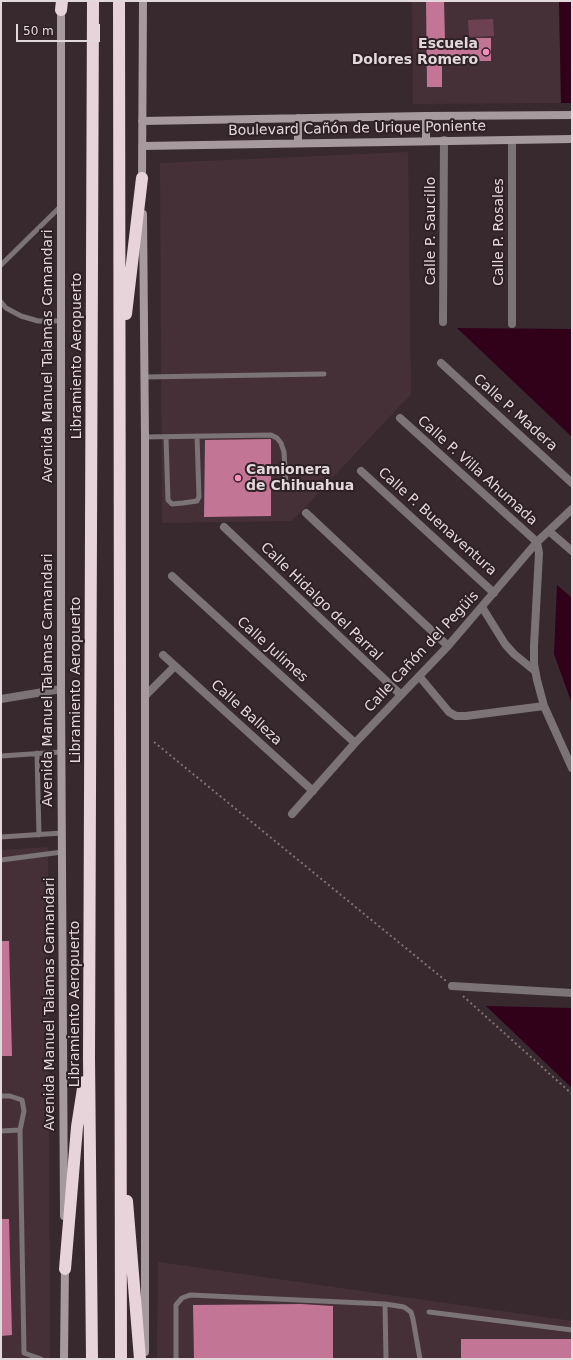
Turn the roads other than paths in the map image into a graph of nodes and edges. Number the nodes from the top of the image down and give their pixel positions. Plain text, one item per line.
1 (93, 1) edge
2 (119, 1) edge
3 (143, 1) edge
4 (62, 4) edge
5 (572, 115) edge
6 (426, 116) junction
7 (298, 118) junction
8 (142, 121) junction
9 (572, 139) edge
10 (426, 140) junction
11 (444, 140) junction
12 (512, 140) junction
13 (298, 143) junction
14 (142, 146) junction
15 (142, 178) junction
16 (61, 206) junction
17 (1, 265) edge
18 (1, 302) edge
19 (61, 321) junction
20 (443, 322) dead end
21 (512, 324) dead end
22 (441, 363) dead end
23 (120, 367) junction
24 (324, 374) dead end
25 (144, 377) junction
26 (400, 418) dead end
27 (197, 436) junction
28 (145, 437) junction
29 (166, 437) junction
30 (361, 471) dead end
31 (572, 483) edge
32 (286, 486) dead end
33 (572, 509) edge
34 (306, 513) dead end
35 (224, 527) dead end
36 (550, 532) junction
37 (537, 542) junction
38 (572, 551) edge
39 (172, 576) dead end
40 (494, 593) junction
41 (482, 607) junction
42 (448, 646) junction
43 (162, 655) dead end
44 (175, 666) junction
45 (535, 671) junction
46 (419, 676) junction
47 (61, 689) junction
48 (401, 695) junction
49 (145, 696) junction
50 (1, 699) edge
51 (544, 706) junction
52 (355, 743) junction
53 (61, 752) junction
54 (37, 753) junction
55 (569, 753) edge
56 (1, 756) edge
57 (572, 768) edge
58 (313, 791) junction
59 (292, 814) dead end
60 (62, 833) junction
61 (39, 835) junction
62 (1, 837) edge
63 (62, 852) junction
64 (1, 860) edge
65 (452, 986) road end
66 (572, 993) edge
67 (89, 1057) junction
68 (1, 1096) edge
69 (20, 1130) junction
70 (1, 1131) edge
71 (120, 1151) junction
72 (65, 1269) junction
73 (385, 1304) junction
74 (429, 1312) dead end
75 (572, 1330) edge
76 (41, 1359) edge
77 (64, 1359) edge
78 (92, 1359) edge
79 (121, 1359) edge
80 (140, 1359) edge
81 (145, 1359) edge
82 (176, 1359) edge
83 (386, 1359) edge
84 (420, 1359) edge

1 - 67 highway, Libramiento Aeropuerto
2 - 23 highway
3 - 8 main road
4 - 16 main road, Avenida Manuel Talamas Camandari
5 - 6 main road, Boulevard Cañón de Urique Poniente
6 - 7 main road, Boulevard Cañón de Urique Poniente
6 - 10 main road
7 - 8 main road, Boulevard Cañón de Urique Poniente
7 - 13 main road
8 - 14 main road
9 - 12 main road, Boulevard Cañón de Urique Poniente
10 - 11 main road, Boulevard Cañón de Urique Poniente
10 - 13 main road, Boulevard Cañón de Urique Poniente
11 - 12 main road, Boulevard Cañón de Urique Poniente
11 - 20 street, Calle P. Saucillo
12 - 21 street, Calle P. Rosales
13 - 14 main road, Boulevard Cañón de Urique Poniente
14 - 15 main road
15 - 23 highway
15 - 25 main road
16 - 17 lane
16 - 19 main road, Avenida Manuel Talamas Camandari
18 - 19 lane
19 - 47 main road, Avenida Manuel Talamas Camandari
22 - 31 street, Calle P. Madera
23 - 71 highway
24 - 25 lane
25 - 28 main road
26 - 37 street, Calle P. Villa Ahumada
27 - 29 lane
27 - 29 lane
27 - 32 lane
28 - 29 lane
28 - 49 main road
30 - 40 street, Calle P. Buenaventura
33 - 36 street, Calle Cañón del Pegüis
34 - 42 street
35 - 48 street, Calle Hidalgo del Parral
36 - 37 street, Calle Cañón del Pegüis
36 - 38 street
37 - 40 street, Calle Cañón del Pegüis
37 - 45 street
39 - 52 street, Calle Julimes
40 - 41 street, Calle Cañón del Pegüis
41 - 42 street, Calle Cañón del Pegüis
41 - 45 street
42 - 46 street, Calle Cañón del Pegüis
43 - 44 street, Calle Balleza
44 - 49 street
44 - 58 street, Calle Balleza
45 - 51 street
46 - 48 street, Calle Cañón del Pegüis
46 - 51 street
47 - 50 street
47 - 53 main road, Avenida Manuel Talamas Camandari
48 - 52 street, Calle Cañón del Pegüis
49 - 81 main road
51 - 55 street
52 - 58 street, Calle Cañón del Pegüis
53 - 54 lane
53 - 60 main road, Avenida Manuel Talamas Camandari
54 - 56 lane
54 - 61 lane
55 - 57 street
58 - 59 street, Calle Cañón del Pegüis
60 - 61 lane
60 - 63 main road, Avenida Manuel Talamas Camandari
61 - 62 lane
63 - 64 lane
63 - 72 main road, Avenida Manuel Talamas Camandari
65 - 66 street
67 - 72 highway
67 - 78 highway, Libramiento Aeropuerto
68 - 69 lane
69 - 70 lane
69 - 76 lane
71 - 79 highway
71 - 80 highway
72 - 77 main road, Avenida Manuel Talamas Camandari
73 - 82 lane
73 - 83 lane
73 - 84 lane
74 - 75 lane

